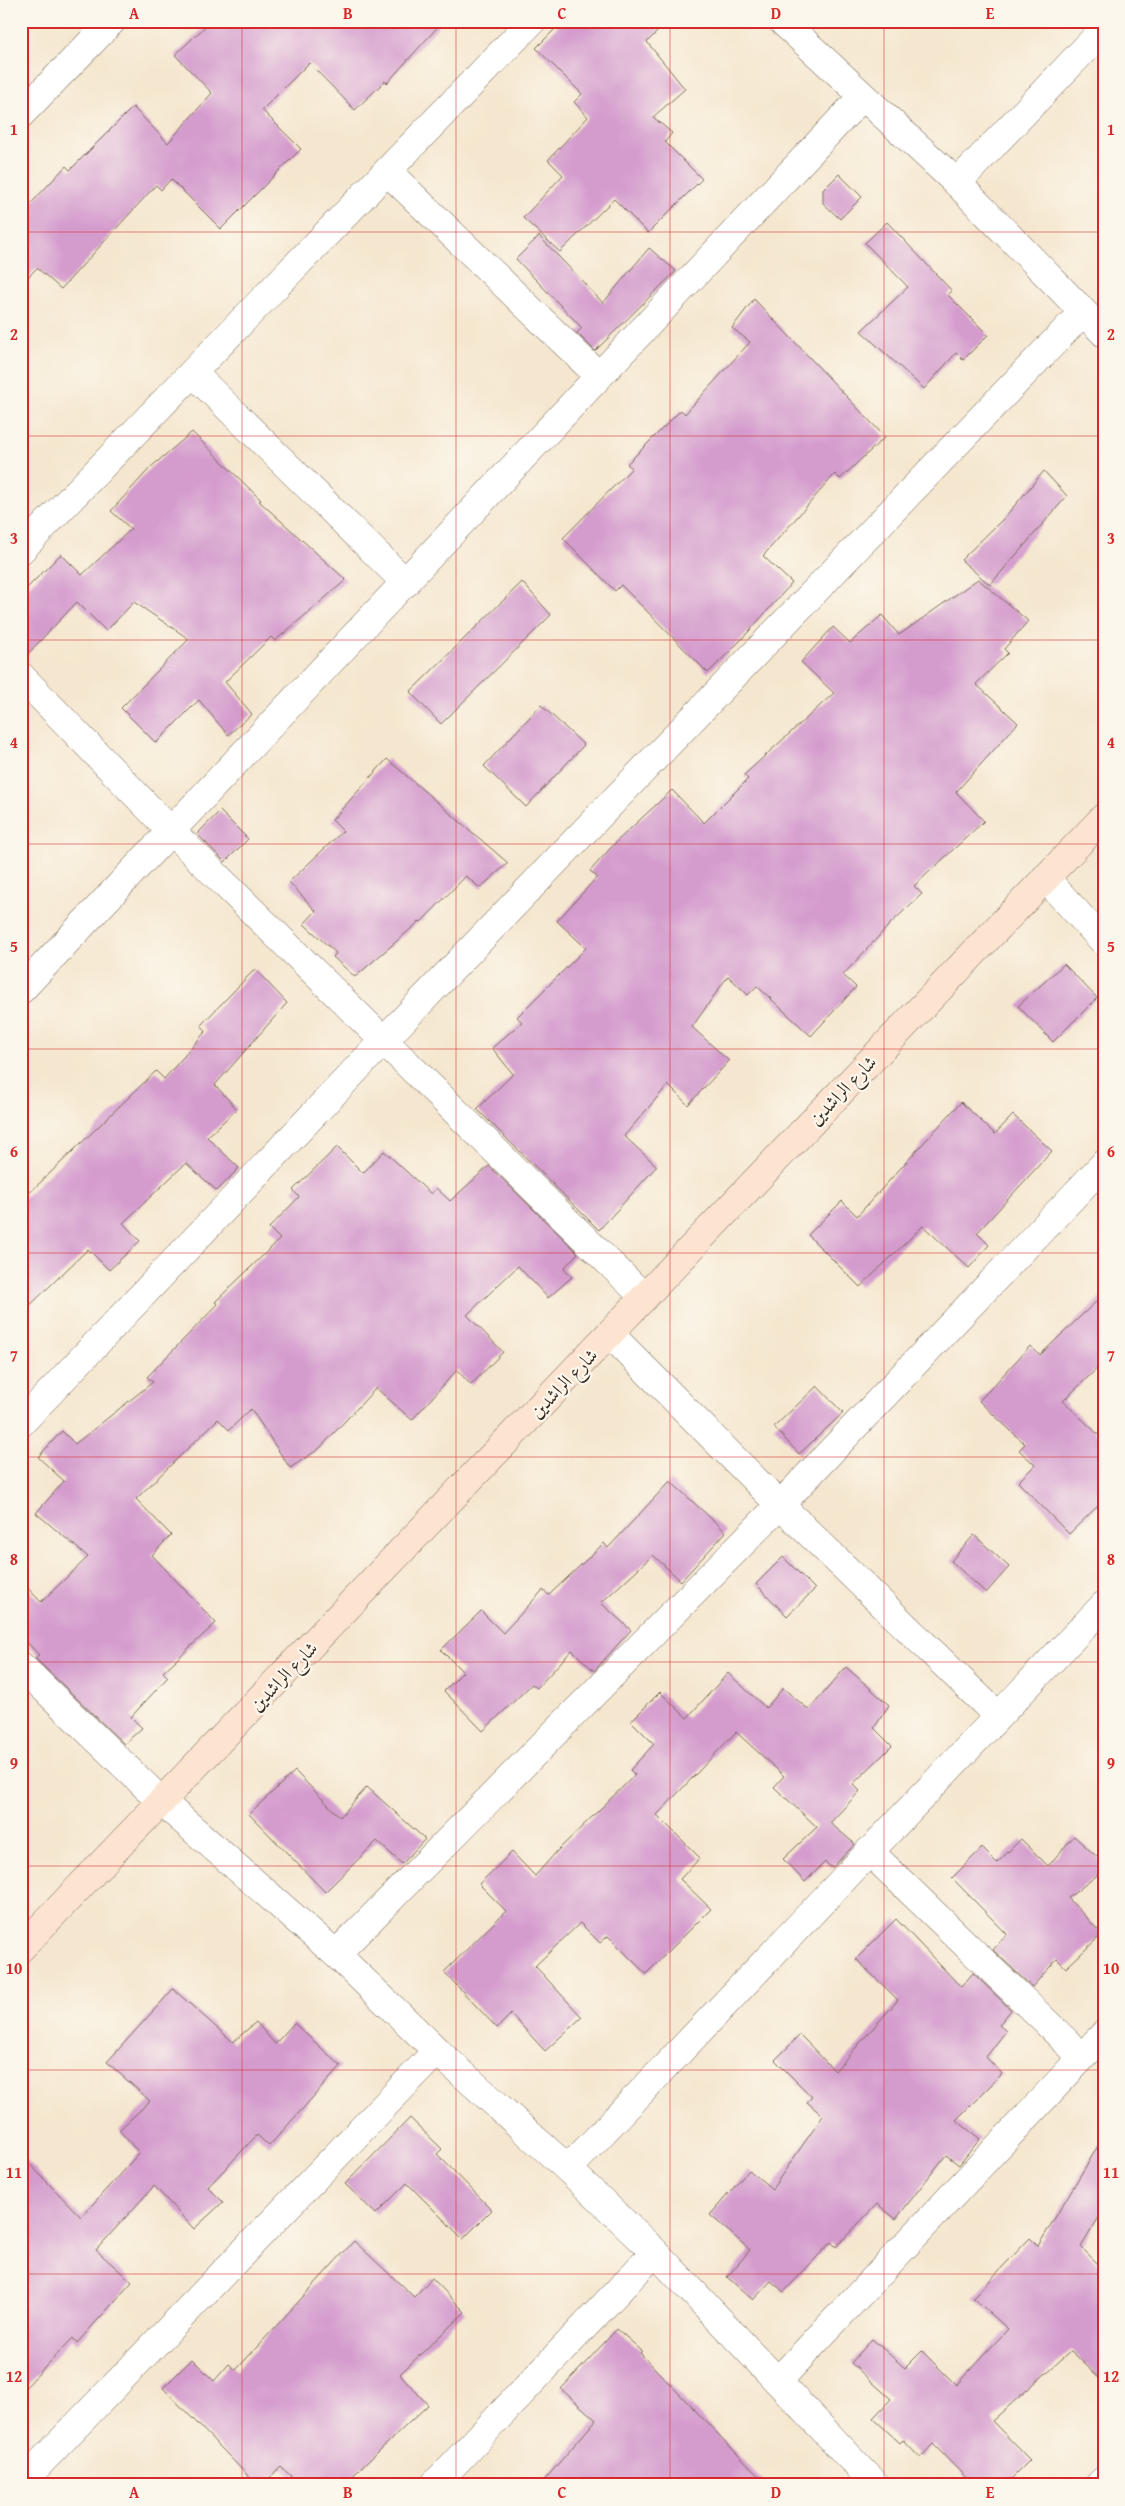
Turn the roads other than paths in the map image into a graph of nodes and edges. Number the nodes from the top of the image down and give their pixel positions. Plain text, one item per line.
1 (112, 21) edge
2 (532, 21) edge
3 (782, 21) edge
4 (1104, 29) edge
5 (862, 97) junction
6 (21, 114) edge
7 (388, 172) junction
8 (957, 183) junction
9 (1082, 313) junction
10 (1104, 333) edge
11 (193, 374) junction
12 (599, 376) junction
13 (21, 550) edge
14 (406, 583) junction
15 (21, 676) edge
16 (1104, 817) edge
17 (171, 831) junction
18 (1045, 878) junction
19 (1104, 942) edge
20 (21, 990) edge
21 (384, 1040) junction
22 (1104, 1164) edge
23 (644, 1298) junction
24 (610, 1334) junction
25 (21, 1424) edge
26 (780, 1505) junction
27 (1104, 1605) edge
28 (21, 1666) edge
29 (998, 1716) junction
30 (162, 1802) junction
31 (869, 1851) junction
32 (21, 1948) edge
33 (336, 1954) junction
34 (1104, 2034) edge
35 (437, 2051) junction
36 (1081, 2056) junction
37 (568, 2169) junction
38 (654, 2252) junction
39 (778, 2381) junction
40 (1104, 2480) edge
41 (868, 2482) edge
42 (21, 2483) edge
43 (434, 2485) edge
44 (1099, 2485) edge

1 - 6 street
2 - 7 street
3 - 5 street
4 - 8 street
5 - 8 street
5 - 12 street
7 - 11 street
7 - 12 street
8 - 9 street
9 - 10 street
9 - 21 street
11 - 13 street
11 - 14 street
12 - 14 street
14 - 17 street
15 - 17 street
16 - 18 street, شارع الراشدين
17 - 20 street
17 - 21 street
18 - 19 street
18 - 23 street, شارع الراشدين
21 - 23 street
21 - 25 street
22 - 26 street
23 - 24 street, شارع الراشدين
24 - 26 street
24 - 30 street, شارع الراشدين
26 - 29 street
26 - 33 street
27 - 29 street
28 - 30 street
29 - 31 street
30 - 32 street, شارع الراشدين
30 - 33 street
31 - 36 street
31 - 37 street
33 - 35 street
34 - 36 street
35 - 37 street
35 - 42 street
36 - 39 street
37 - 38 street
38 - 39 street
38 - 43 street
39 - 41 street
40 - 44 street

